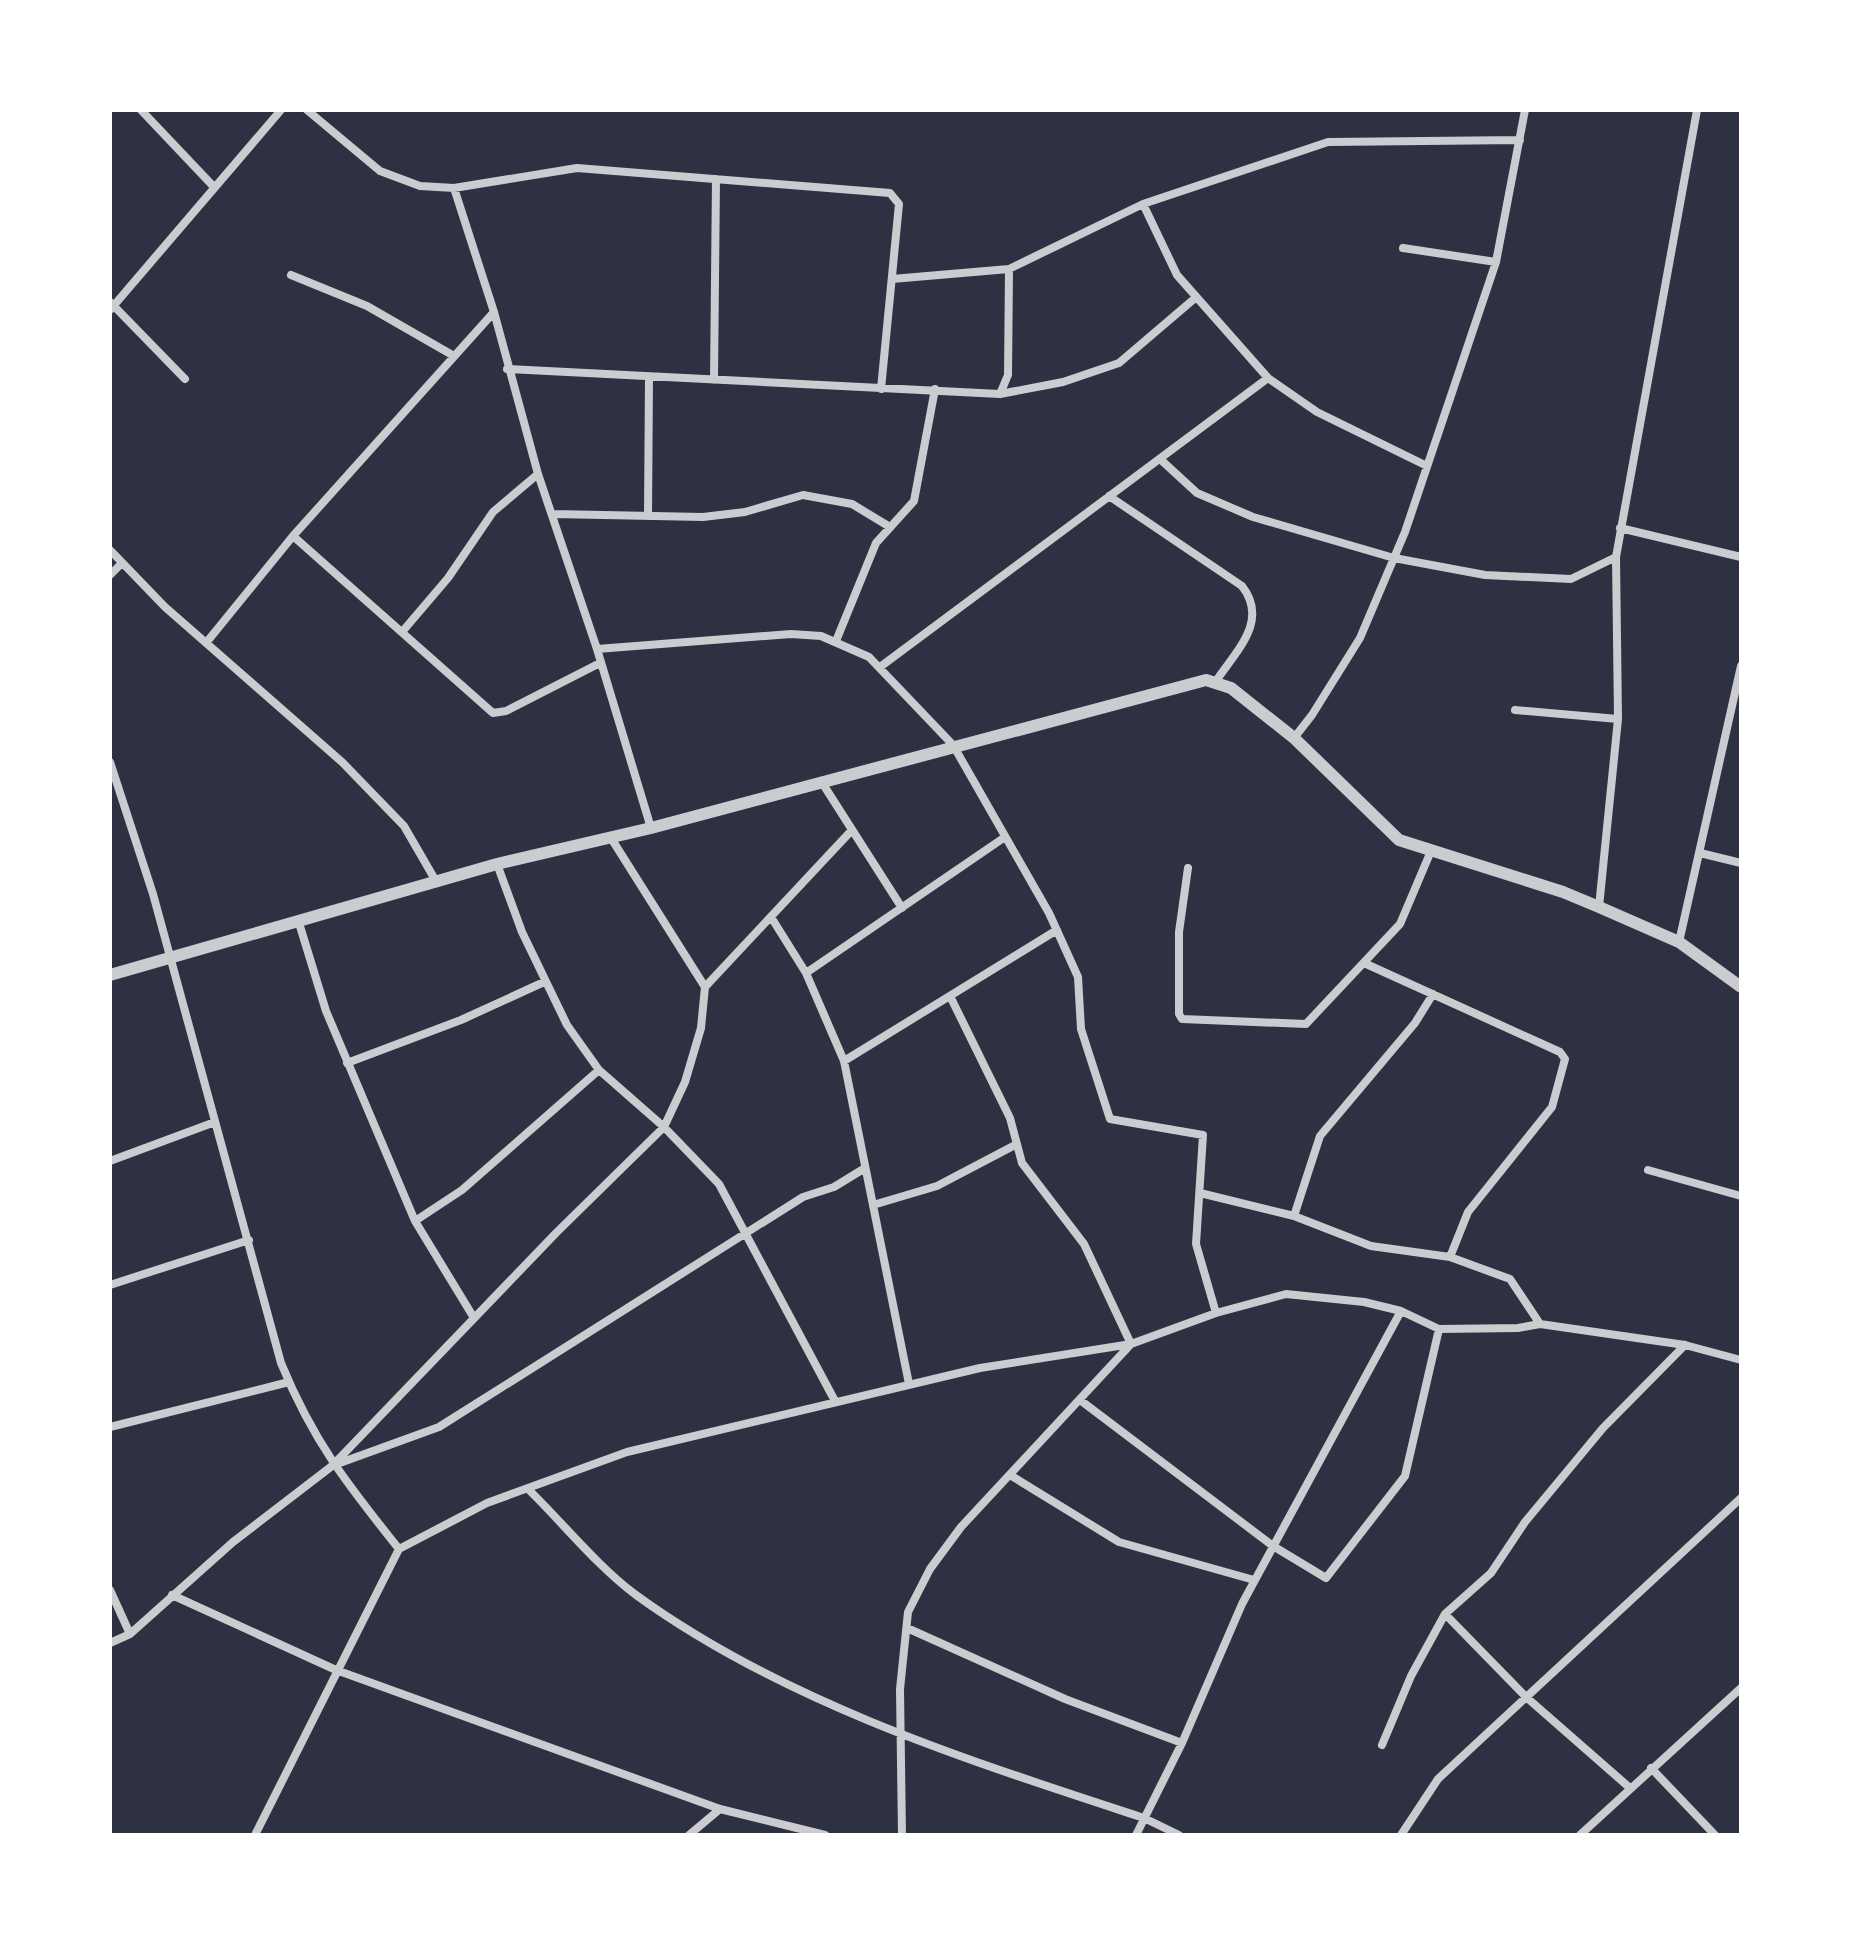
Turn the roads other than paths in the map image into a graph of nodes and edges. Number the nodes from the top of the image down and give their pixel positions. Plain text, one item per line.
1 (141, 110) edge
2 (281, 110) edge
3 (307, 110) edge
4 (1525, 110) edge
5 (1697, 110) edge
6 (1520, 140) junction
7 (716, 179) junction
8 (214, 187) junction
9 (454, 188) junction
10 (1143, 204) junction
11 (1403, 248) dead end
12 (1496, 262) junction
13 (1009, 269) junction
14 (291, 275) dead end
15 (892, 279) junction
16 (1194, 299) junction
17 (111, 306) edge
18 (494, 312) junction
19 (454, 356) junction
20 (507, 369) junction
21 (649, 377) junction
22 (1268, 378) junction
23 (185, 379) dead end
24 (714, 380) junction
25 (881, 389) junction
26 (935, 389) junction
27 (1000, 394) junction
28 (1160, 459) junction
29 (1427, 466) junction
30 (538, 474) junction
31 (1109, 496) junction
32 (553, 514) junction
33 (648, 516) junction
34 (890, 527) junction
35 (1620, 528) junction
36 (293, 536) junction
37 (110, 550) edge
38 (1616, 557) junction
39 (1741, 557) edge
40 (1394, 558) junction
41 (122, 563) junction
42 (110, 575) edge
43 (402, 632) junction
44 (836, 641) junction
45 (206, 643) junction
46 (597, 649) junction
47 (600, 663) junction
48 (1741, 666) edge
49 (880, 667) junction
50 (1216, 681) junction
51 (1515, 710) dead end
52 (1618, 719) junction
53 (1294, 738) junction
54 (953, 745) junction
55 (110, 762) edge
56 (821, 781) junction
57 (651, 828) junction
58 (852, 830) junction
59 (1005, 837) junction
60 (611, 838) junction
61 (1431, 851) junction
62 (1700, 853) junction
63 (1741, 863) edge
64 (497, 864) junction
65 (1188, 868) dead end
66 (437, 883) junction
67 (1599, 907) junction
68 (902, 908) junction
69 (771, 917) junction
70 (299, 923) junction
71 (1057, 930) junction
72 (1679, 942) junction
73 (170, 959) junction
74 (1364, 963) junction
75 (806, 973) junction
76 (110, 975) edge
77 (544, 982) junction
78 (705, 987) junction
79 (1741, 987) edge
80 (1433, 994) junction
81 (950, 996) junction
82 (844, 1061) junction
83 (347, 1063) junction
84 (599, 1070) junction
85 (215, 1122) junction
86 (664, 1127) junction
87 (1017, 1144) junction
88 (110, 1161) edge
89 (865, 1168) junction
90 (1648, 1170) dead end
91 (1200, 1193) junction
92 (1741, 1196) edge
93 (873, 1205) junction
94 (1294, 1216) junction
95 (415, 1221) junction
96 (745, 1236) junction
97 (249, 1240) junction
98 (1450, 1257) junction
99 (110, 1285) edge
100 (1401, 1311) junction
101 (1216, 1313) junction
102 (474, 1318) junction
103 (1540, 1324) junction
104 (1439, 1329) junction
105 (1131, 1344) junction
106 (1685, 1345) junction
107 (1741, 1360) edge
108 (289, 1382) junction
109 (909, 1384) junction
110 (1080, 1400) junction
111 (835, 1401) junction
112 (110, 1427) edge
113 (332, 1466) junction
114 (1010, 1475) junction
115 (528, 1489) junction
116 (1741, 1498) edge
117 (1273, 1546) junction
118 (399, 1549) junction
119 (1254, 1580) junction
120 (110, 1590) edge
121 (172, 1595) junction
122 (1445, 1614) junction
123 (907, 1628) junction
124 (130, 1634) junction
125 (110, 1643) edge
126 (336, 1670) junction
127 (1741, 1688) edge
128 (1526, 1697) junction
129 (902, 1733) junction
130 (1182, 1743) junction
131 (1382, 1745) dead end
132 (1651, 1768) junction
133 (1630, 1788) junction
134 (720, 1809) junction
135 (1144, 1818) junction
136 (255, 1835) edge
137 (689, 1835) edge
138 (825, 1835) edge
139 (902, 1835) edge
140 (1136, 1835) edge
141 (1179, 1835) edge
142 (1401, 1835) edge
143 (1580, 1835) edge
144 (1715, 1835) edge

1 - 8 street
2 - 8 street
3 - 9 street
4 - 6 street
5 - 35 street
6 - 10 street
6 - 12 street
7 - 9 street
7 - 15 street
7 - 24 street
8 - 17 street
9 - 18 street
10 - 13 street
10 - 16 street
11 - 12 street
12 - 29 street
13 - 15 street
13 - 27 street
14 - 19 street
15 - 25 street
16 - 22 street
16 - 27 street
17 - 23 street
18 - 19 street
18 - 20 street
19 - 36 street
20 - 21 street
20 - 30 street
21 - 24 street
21 - 33 street
22 - 28 street
22 - 29 street
24 - 25 street
25 - 26 street
26 - 27 street
26 - 34 street
28 - 31 street
28 - 40 street
29 - 40 street
30 - 32 street
30 - 43 street
31 - 49 street
31 - 50 street
32 - 33 street
32 - 46 street
33 - 34 street
34 - 44 street
35 - 38 street
35 - 39 street
36 - 43 street
36 - 45 street
37 - 41 street
38 - 40 street
38 - 52 street
40 - 53 street
41 - 42 street
41 - 45 street
43 - 47 street
44 - 46 street
44 - 49 street
45 - 66 street
46 - 47 street
47 - 57 street
48 - 62 street
49 - 54 street
50 - 53 street
50 - 54 street
51 - 52 street
52 - 67 street
53 - 61 street
54 - 56 street
54 - 59 street
55 - 73 street
56 - 57 street
56 - 58 street
57 - 60 street
58 - 68 street
58 - 69 street
59 - 68 street
59 - 71 street
60 - 64 street
60 - 78 street
61 - 67 street
61 - 74 street
62 - 63 street
62 - 72 street
64 - 66 street
64 - 77 street
65 - 74 street
66 - 70 street
67 - 72 street
68 - 75 street
69 - 75 street
69 - 78 street
70 - 73 street
70 - 83 street
71 - 81 street
71 - 91 street
72 - 79 street
73 - 76 street
73 - 85 street
74 - 80 street
75 - 82 street
77 - 83 street
77 - 84 street
78 - 86 street
80 - 94 street
80 - 98 street
81 - 82 street
81 - 87 street
82 - 89 street
83 - 95 street
84 - 86 street
84 - 95 street
85 - 88 street
85 - 97 street
86 - 96 street
86 - 102 street
87 - 93 street
87 - 105 street
89 - 93 street
89 - 96 street
90 - 92 street
91 - 94 street
91 - 101 street
93 - 109 street
94 - 98 street
95 - 102 street
96 - 111 street
96 - 113 street
97 - 99 street
97 - 108 street
98 - 103 street
100 - 101 street
100 - 104 street
100 - 117 street
101 - 105 street
102 - 113 street
103 - 104 street
103 - 106 street
104 - 117 street
105 - 109 street
105 - 110 street
106 - 107 street
106 - 122 street
108 - 112 street
108 - 113 street
109 - 111 street
110 - 114 street
110 - 117 street
111 - 115 street
113 - 118 street
113 - 121 street
114 - 119 street
114 - 123 street
115 - 118 street
115 - 129 street
116 - 128 street
117 - 119 street
118 - 126 street
119 - 130 street
120 - 124 street
121 - 124 street
121 - 126 street
122 - 128 street
122 - 131 street
123 - 129 street
123 - 130 street
124 - 125 street
126 - 134 street
126 - 136 street
127 - 132 street
128 - 133 street
128 - 142 street
129 - 135 street
129 - 139 street
130 - 135 street
132 - 133 street
132 - 144 street
133 - 143 street
134 - 137 street
134 - 138 street
135 - 140 street
135 - 141 street

